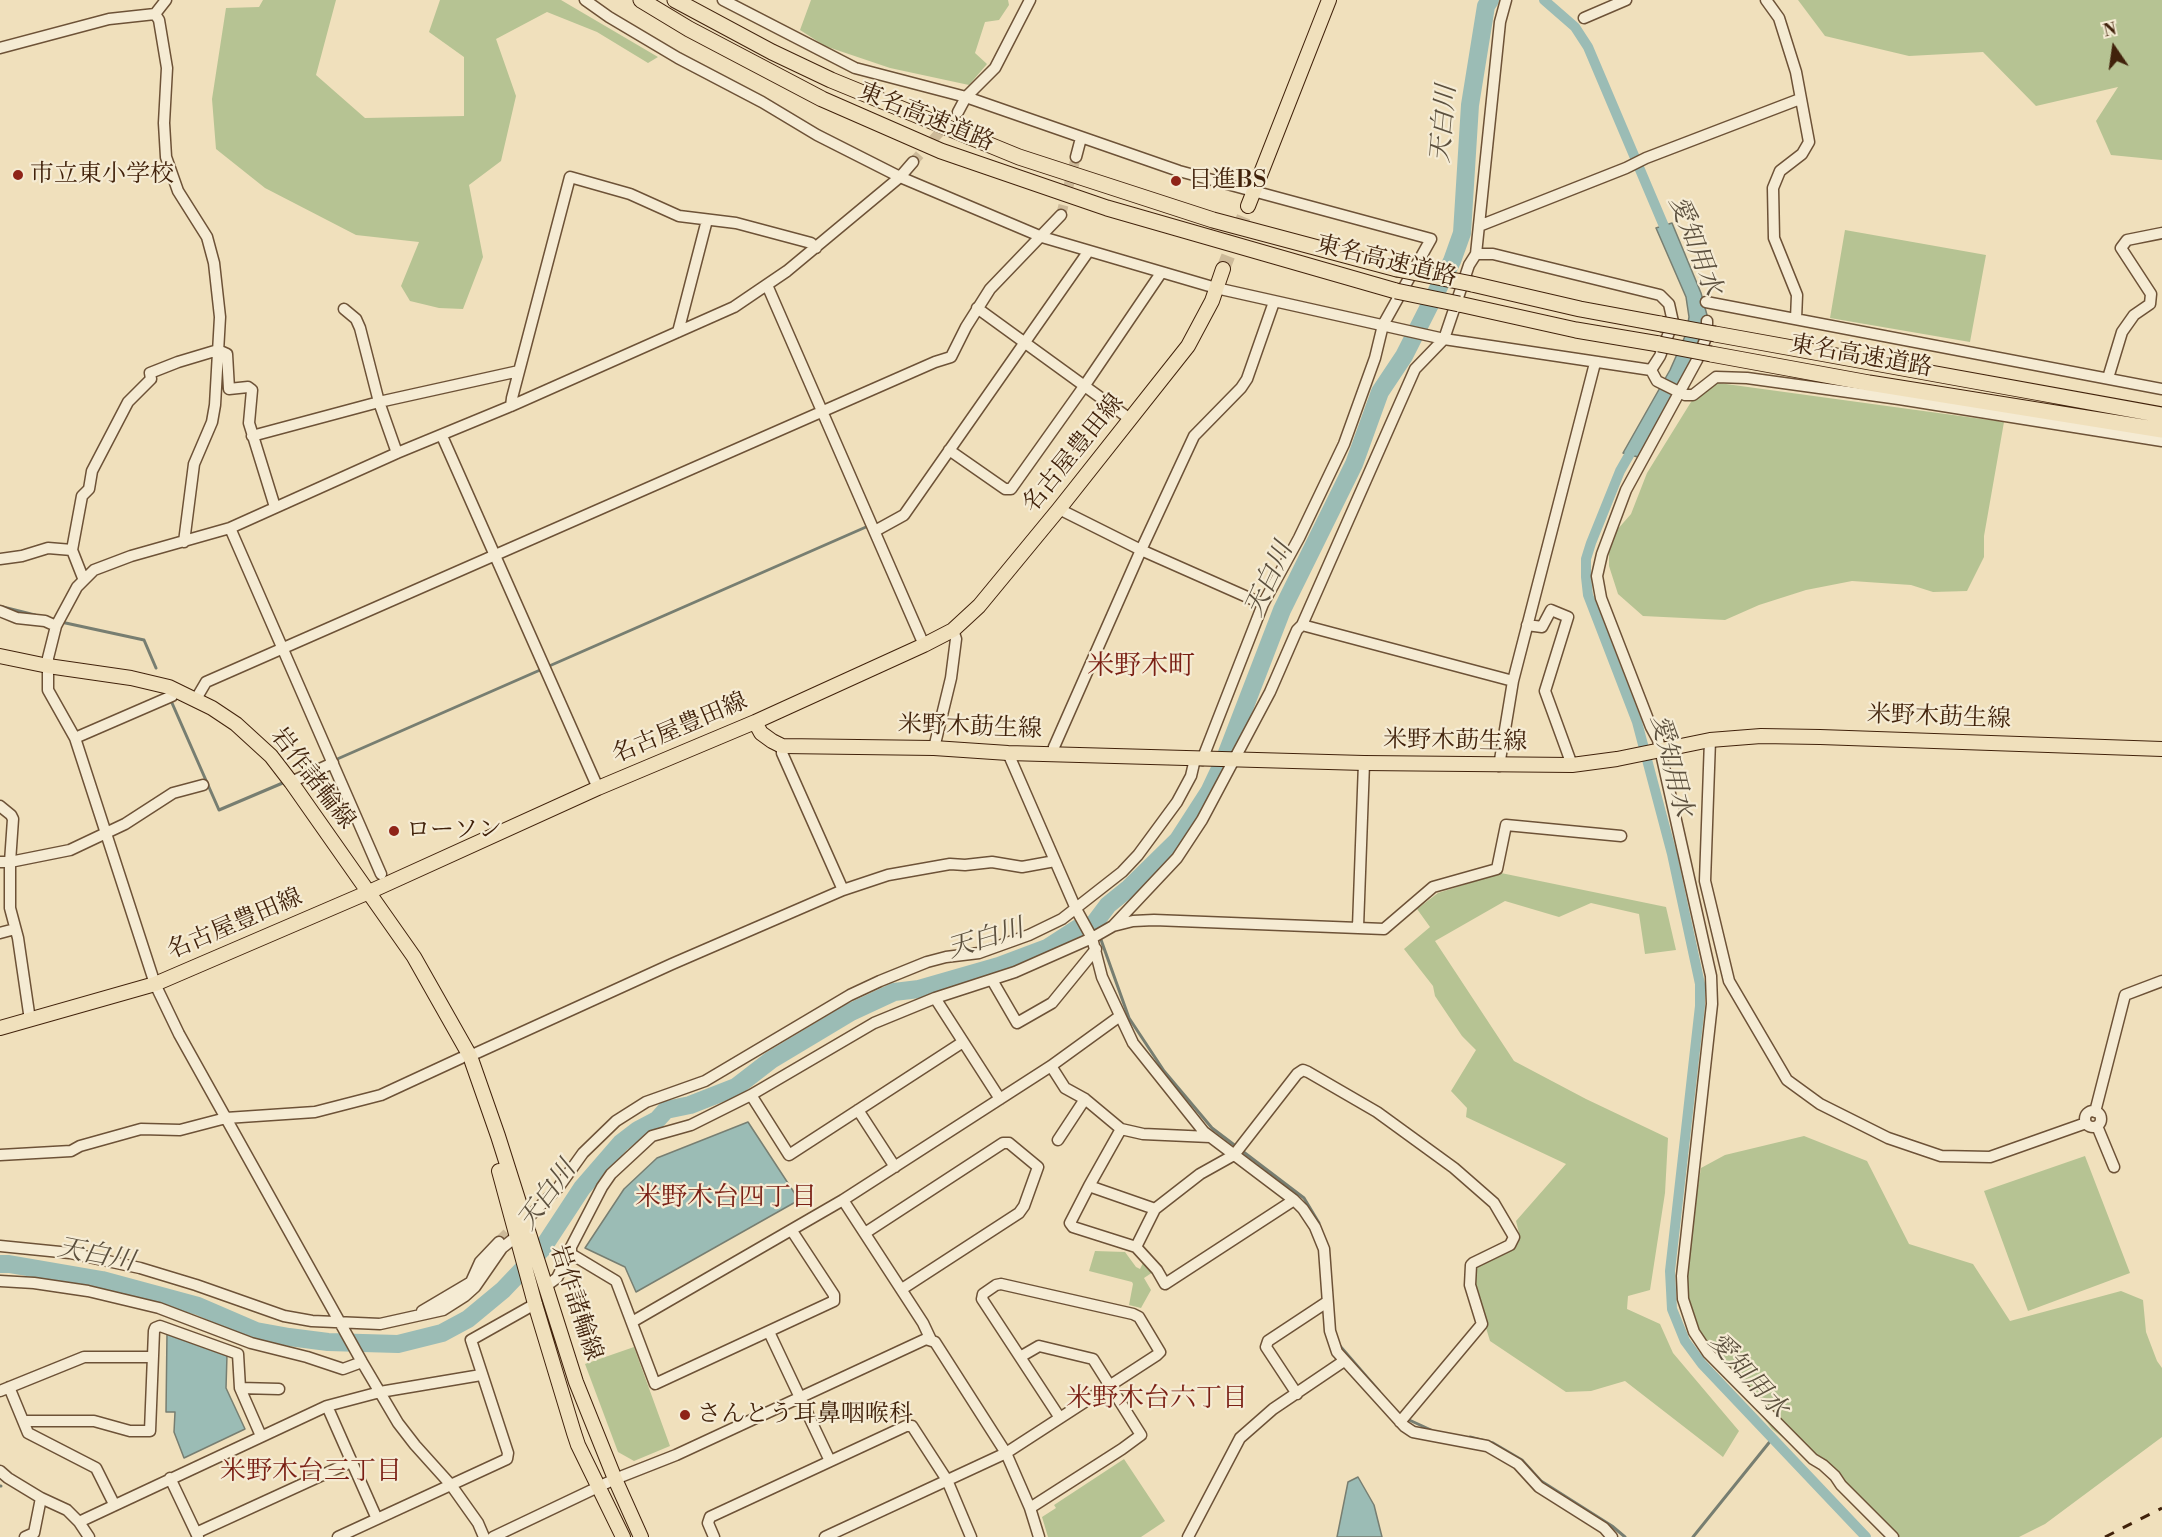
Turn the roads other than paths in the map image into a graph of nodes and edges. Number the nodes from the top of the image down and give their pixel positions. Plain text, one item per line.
1 (166, 0) edge
2 (585, 0) edge
3 (641, 0) edge
4 (675, 0) edge
5 (723, 0) edge
6 (1030, 0) edge
7 (1329, 0) edge
8 (1506, 0) edge
9 (1626, 0) edge
10 (1766, 0) edge
11 (155, 14) junction
12 (1584, 18) dead end
13 (0, 48) edge
14 (966, 97) junction
15 (1800, 99) junction
16 (958, 112) tunnel mouth
17 (1081, 138) junction
18 (1076, 157) tunnel mouth
19 (913, 162) tunnel mouth
20 (900, 177) junction
21 (1254, 190) junction
22 (1248, 206) tunnel mouth
23 (1061, 215) tunnel mouth
24 (707, 220) junction
25 (1479, 226) junction
26 (2162, 233) edge
27 (1042, 237) junction
28 (816, 248) junction
29 (1088, 252) junction
30 (1476, 254) junction
31 (1223, 269) tunnel mouth
32 (1161, 273) junction
33 (767, 285) junction
34 (1216, 288) junction
35 (1274, 302) junction
36 (1706, 302) dead end
37 (345, 309) dead end
38 (977, 309) junction
39 (1796, 320) junction
40 (1383, 326) junction
41 (1711, 327) junction
42 (678, 332) junction
43 (1439, 338) junction
44 (1026, 343) junction
45 (218, 350) junction
46 (1595, 363) junction
47 (1651, 369) junction
48 (519, 371) junction
49 (2108, 378) junction
50 (1085, 385) junction
51 (2162, 389) edge
52 (1679, 393) junction
53 (379, 402) junction
54 (512, 406) junction
55 (822, 412) junction
56 (2162, 415) edge
57 (1130, 419) junction
58 (2162, 430) edge
59 (252, 436) junction
60 (442, 436) junction
61 (2162, 441) edge
62 (949, 450) junction
63 (397, 453) junction
64 (275, 507) junction
65 (1059, 509) junction
66 (230, 528) junction
67 (875, 531) junction
68 (184, 542) junction
69 (72, 550) junction
70 (1141, 550) junction
71 (494, 555) junction
72 (0, 559) edge
73 (83, 578) junction
74 (1263, 604) junction
75 (0, 611) edge
76 (1302, 625) junction
77 (1527, 625) junction
78 (56, 626) junction
79 (953, 630) junction
80 (924, 645) junction
81 (282, 649) junction
82 (0, 656) edge
83 (48, 666) junction
84 (1513, 681) junction
85 (172, 696) dead end
86 (196, 699) junction
87 (755, 722) junction
88 (75, 738) junction
89 (1710, 740) junction
90 (782, 746) junction
91 (934, 748) junction
92 (2162, 749) edge
93 (1660, 750) junction
94 (1008, 753) junction
95 (1053, 754) junction
96 (1201, 760) junction
97 (1232, 760) junction
98 (333, 763) junction
99 (1364, 763) junction
100 (1572, 765) junction
101 (1499, 766) junction
102 (291, 782) junction
103 (203, 785) dead end
104 (598, 788) junction
105 (0, 806) edge
106 (107, 834) junction
107 (1621, 836) dead end
108 (1055, 861) junction
109 (5, 862) edge
110 (381, 874) dead end
111 (843, 890) junction
112 (369, 892) junction
113 (1076, 909) junction
114 (1113, 926) junction
115 (1358, 927) junction
116 (15, 929) junction
117 (0, 933) edge
118 (1092, 938) junction
119 (1096, 949) junction
120 (992, 980) junction
121 (2162, 981) edge
122 (155, 984) junction
123 (935, 998) junction
124 (1120, 1016) junction
125 (30, 1020) junction
126 (0, 1028) edge
127 (963, 1042) junction
128 (466, 1057) junction
129 (1050, 1066) junction
130 (751, 1095) junction
131 (1000, 1098) junction
132 (1085, 1099) junction
133 (858, 1110) junction
134 (2095, 1112) junction
135 (226, 1118) junction
136 (2086, 1123) junction
137 (2097, 1126) junction
138 (1121, 1130) junction
139 (1211, 1137) junction
140 (1058, 1140) dead end
141 (583, 1153) junction
142 (0, 1155) edge
143 (1234, 1155) junction
144 (895, 1167) junction
145 (2114, 1167) dead end
146 (1089, 1186) junction
147 (843, 1200) junction
148 (1294, 1200) junction
149 (536, 1203) dead end
150 (1155, 1209) junction
151 (525, 1221) junction
152 (792, 1231) junction
153 (865, 1233) junction
154 (517, 1239) junction
155 (500, 1240) tunnel mouth
156 (0, 1246) edge
157 (1136, 1247) junction
158 (572, 1254) junction
159 (544, 1280) junction
160 (0, 1281) edge
161 (902, 1289) junction
162 (533, 1297) junction
163 (1327, 1302) junction
164 (411, 1317) junction
165 (339, 1322) junction
166 (632, 1322) junction
167 (769, 1332) junction
168 (931, 1340) junction
169 (152, 1357) junction
170 (1020, 1357) junction
171 (361, 1360) junction
172 (1344, 1361) junction
173 (481, 1375) junction
174 (1110, 1385) junction
175 (240, 1388) junction
176 (5, 1389) edge
177 (279, 1389) dead end
178 (380, 1392) junction
179 (1297, 1394) junction
180 (800, 1396) junction
181 (327, 1406) junction
182 (1060, 1418) junction
183 (25, 1421) junction
184 (1400, 1422) junction
185 (261, 1436) junction
186 (1006, 1453) junction
187 (830, 1461) junction
188 (351, 1462) junction
189 (0, 1471) edge
190 (170, 1479) junction
191 (615, 1479) junction
192 (946, 1480) junction
193 (452, 1485) junction
194 (598, 1486) junction
195 (41, 1498) junction
196 (114, 1504) junction
197 (1030, 1508) junction
198 (377, 1519) junction
199 (79, 1522) junction
200 (197, 1535) edge
201 (25, 1537) edge
202 (89, 1537) edge
203 (338, 1537) edge
204 (484, 1537) edge
205 (493, 1537) edge
206 (623, 1537) edge
207 (641, 1537) edge
208 (714, 1537) edge
209 (825, 1537) edge
210 (971, 1537) edge
211 (1039, 1537) edge
212 (1188, 1537) edge
213 (1612, 1537) edge
214 (1893, 1537) edge

1 - 11 street
2 - 20 street
3 - 58 highway, 東名高速道路, bridge
4 - 41 highway, 東名高速道路, bridge
5 - 14 street
6 - 14 street
7 - 21 main road
8 - 25 street
9 - 12 street
10 - 15 street
11 - 13 street
11 - 45 street
14 - 16 street
14 - 17 street
15 - 25 street
15 - 39 street
17 - 18 street
17 - 21 street
19 - 20 street
20 - 27 street
20 - 28 street
21 - 22 main road
21 - 40 street
23 - 27 street
24 - 28 street
24 - 42 street
24 - 48 street
25 - 30 street
26 - 49 street
27 - 29 street
27 - 38 street
28 - 33 street
29 - 32 street
29 - 44 street
30 - 43 street
30 - 47 street
31 - 34 main road, 名古屋豊田線
32 - 34 street
32 - 50 street
33 - 42 street
33 - 55 street
34 - 35 street
34 - 57 main road, 名古屋豊田線
35 - 40 street
35 - 70 street
36 - 39 street
37 - 53 street
38 - 44 street
38 - 55 street
39 - 49 street
40 - 43 street
40 - 74 street
41 - 52 street
41 - 56 highway, 東名高速道路
42 - 54 street
43 - 46 street
43 - 76 street
44 - 50 street
44 - 62 street
45 - 59 street
45 - 68 street
45 - 69 street
46 - 47 street
46 - 77 street
47 - 52 street
48 - 53 street
48 - 54 street
49 - 51 street
50 - 57 street
50 - 62 street
52 - 61 street
52 - 93 street
53 - 59 street
53 - 63 street
54 - 60 street
55 - 67 street
55 - 71 street
57 - 65 main road, 名古屋豊田線
59 - 64 street
60 - 63 street
60 - 71 street
62 - 67 street
63 - 64 street
64 - 66 street
65 - 70 street
65 - 79 main road, 名古屋豊田線
66 - 68 street
66 - 81 street
67 - 80 street
68 - 73 street
69 - 72 street
69 - 73 street
70 - 74 street
70 - 95 street
71 - 81 street
71 - 104 street
73 - 78 street
74 - 96 street
75 - 78 street
76 - 84 street
76 - 97 street
77 - 84 street
77 - 100 street
78 - 83 street
79 - 80 main road, 名古屋豊田線
79 - 91 street
80 - 87 main road, 名古屋豊田線
81 - 86 street
81 - 98 street
82 - 83 main road, 岩作諸輪線
83 - 86 main road, 岩作諸輪線
83 - 88 street
84 - 101 street
85 - 88 street
86 - 102 main road, 岩作諸輪線
87 - 90 main road
87 - 104 main road, 名古屋豊田線
88 - 106 street
89 - 92 main road, 米野木莇生線
89 - 93 main road, 米野木莇生線
89 - 136 street
90 - 91 main road, 米野木莇生線
90 - 111 street
91 - 94 main road, 米野木莇生線
93 - 100 main road, 米野木莇生線
93 - 214 street
94 - 95 main road, 米野木莇生線
94 - 108 street
95 - 96 main road, 米野木莇生線
96 - 97 main road, 米野木莇生線
96 - 113 street
97 - 99 main road, 米野木莇生線
97 - 114 street
98 - 102 street
98 - 110 street
99 - 101 main road, 米野木莇生線
99 - 115 street
100 - 101 main road, 米野木莇生線
102 - 112 main road, 岩作諸輪線
103 - 106 street
104 - 112 main road, 名古屋豊田線
105 - 109 street
106 - 109 street
106 - 122 street
107 - 115 street
108 - 111 street
108 - 113 street
109 - 116 street
111 - 128 street
112 - 122 main road, 名古屋豊田線
112 - 128 main road, 岩作諸輪線
113 - 118 street
113 - 141 street
114 - 115 street
114 - 118 street
116 - 117 street
116 - 125 street
118 - 119 street
118 - 120 street
119 - 120 street
119 - 124 street
120 - 123 street
121 - 134 street
122 - 125 main road, 名古屋豊田線
122 - 135 street
123 - 127 street
123 - 130 street
124 - 129 street
124 - 139 street
125 - 126 main road, 名古屋豊田線
127 - 131 street
127 - 133 street
128 - 135 street
128 - 151 main road, 岩作諸輪線
128 - 154 main road, 岩作諸輪線
129 - 131 street
129 - 132 street
130 - 133 street
130 - 158 street
131 - 144 street
132 - 138 street
132 - 140 street
133 - 144 street
134 - 136 street
134 - 137 street
135 - 142 street
135 - 165 street
136 - 137 street
137 - 145 street
138 - 139 street
138 - 146 street
139 - 143 street
141 - 149 street
141 - 151 street
143 - 148 street
143 - 150 street
143 - 184 street
144 - 147 street
146 - 150 street
146 - 157 street
147 - 152 street
147 - 153 street
148 - 157 street
148 - 163 street
150 - 157 street
151 - 159 main road, 岩作諸輪線
152 - 166 street
152 - 167 street
153 - 161 street
153 - 161 street
154 - 162 main road, 岩作諸輪線
154 - 164 street
155 - 164 street
156 - 165 street
158 - 159 street
158 - 166 street
159 - 191 main road, 岩作諸輪線
160 - 171 street
161 - 168 street
162 - 173 street
162 - 194 main road, 岩作諸輪線
163 - 172 street
163 - 179 street
164 - 165 street
165 - 171 street
166 - 167 street
167 - 180 street
168 - 180 street
168 - 186 street
169 - 175 street
169 - 176 street
169 - 183 street
170 - 174 street
170 - 174 street
170 - 182 street
171 - 178 street
172 - 179 street
172 - 184 street
173 - 178 street
173 - 193 street
174 - 182 street
174 - 197 street
175 - 177 street
175 - 185 street
176 - 183 street
178 - 181 street
178 - 193 street
179 - 212 street
180 - 187 street
180 - 191 street
181 - 185 street
181 - 188 street
182 - 186 street
183 - 196 street
184 - 213 street
185 - 190 street
186 - 192 street
186 - 197 street
187 - 192 street
187 - 208 street
188 - 198 street
188 - 200 street
189 - 195 street
190 - 196 street
190 - 200 street
191 - 194 street
191 - 207 main road, 岩作諸輪線
192 - 209 street
192 - 210 street
193 - 198 street
193 - 204 street
194 - 205 street
194 - 206 main road, 岩作諸輪線
195 - 199 street
195 - 201 street
196 - 199 street
197 - 211 street
198 - 203 street
199 - 202 street

